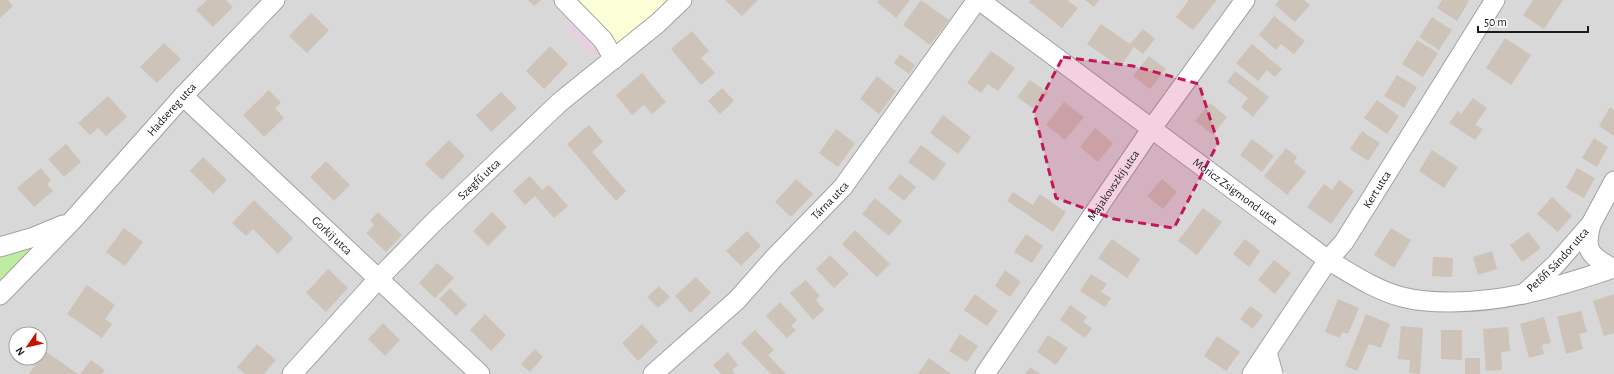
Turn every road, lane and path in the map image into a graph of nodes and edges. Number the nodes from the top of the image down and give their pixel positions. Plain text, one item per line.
1 (274, 0) edge
2 (564, 0) edge
3 (682, 0) edge
4 (978, 0) edge
5 (1245, 0) edge
6 (1495, 0) edge
7 (614, 59) junction
8 (183, 96) junction
9 (1152, 128) junction
10 (1614, 181) edge
11 (72, 221) junction
12 (1591, 224) junction
13 (0, 247) edge
14 (1328, 260) junction
15 (1613, 268) edge
16 (379, 278) junction
17 (0, 295) edge
18 (1523, 295) junction
19 (1267, 352) junction
20 (292, 374) edge
21 (480, 374) edge
22 (653, 374) edge
23 (985, 374) edge
24 (1252, 374) edge
25 (1273, 374) edge

1 - 8 street, Hadsereg utca
2 - 7 street
3 - 7 street, Szegfű utca
4 - 9 street, Móricz Zsigmond utca
4 - 22 street, Tárna utca
5 - 9 street, Majakovszkij utca
6 - 14 street, Kert utca
7 - 16 street, Szegfű utca
8 - 11 street, Hadsereg utca
8 - 16 street, Gorkij utca
9 - 14 street, Móricz Zsigmond utca
9 - 23 street, Majakovszkij utca
10 - 12 street, Petőfi Sándor utca
11 - 13 street, Hadsereg utca
11 - 17 street, Hadsereg utca
12 - 15 street, Petőfi Sándor utca
12 - 18 street, Petőfi Sándor utca
14 - 18 street, Móricz Zsigmond utca
14 - 19 street, Kert utca
15 - 18 street, Móricz Zsigmond utca
16 - 20 street, Szegfű utca
16 - 21 street, Gorkij utca
19 - 24 street, Kert utca
19 - 25 street

